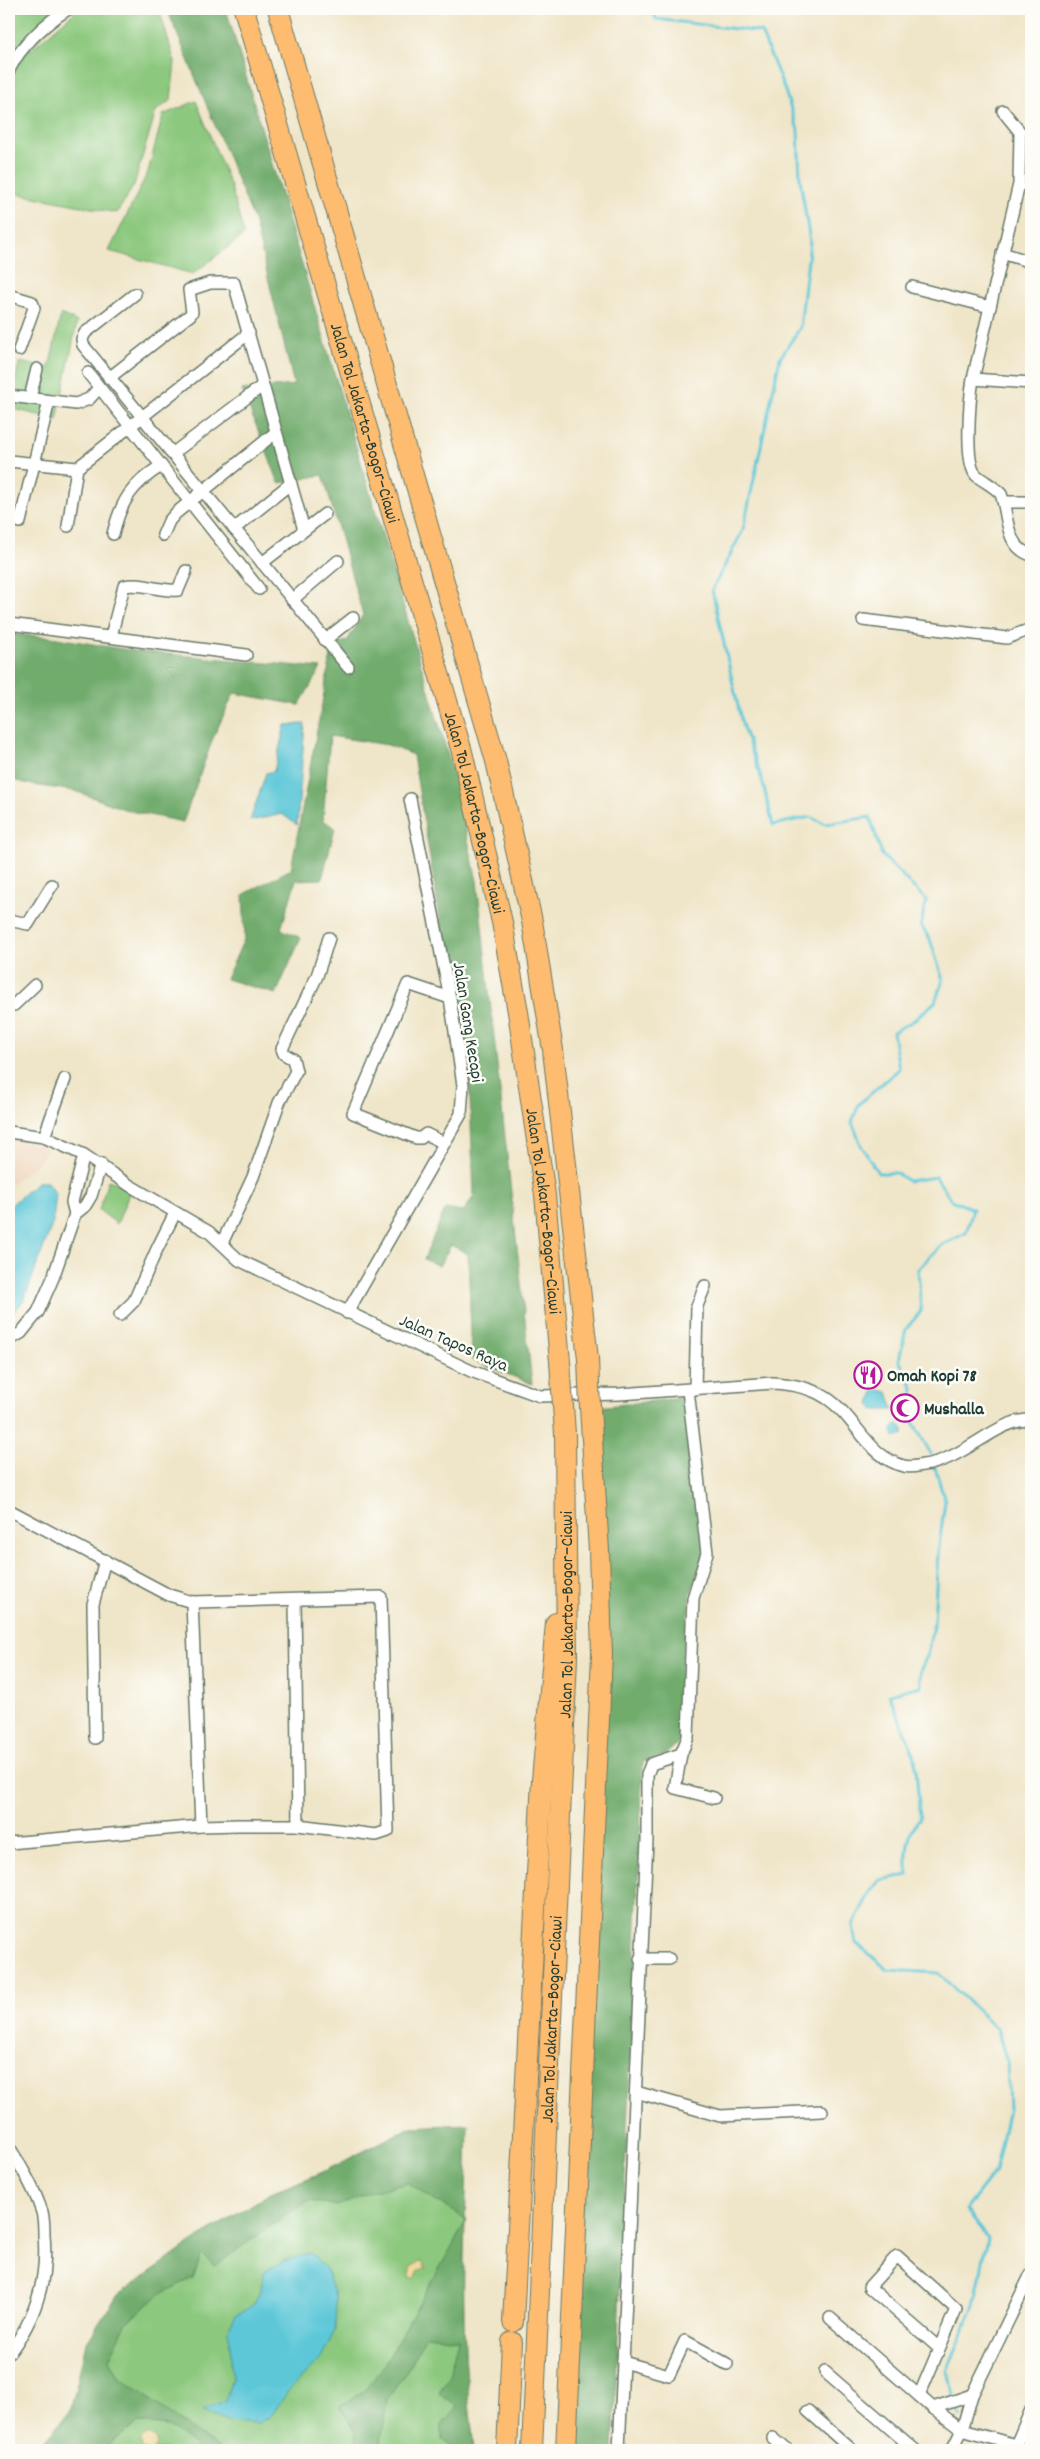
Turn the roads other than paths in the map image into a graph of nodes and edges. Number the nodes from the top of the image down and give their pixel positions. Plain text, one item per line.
1 (68, 9) edge
2 (244, 9) edge
3 (278, 9) edge
4 (12, 58) edge
5 (9, 70) edge
6 (1003, 111) dead end
7 (1002, 253) junction
8 (1031, 262) edge
9 (912, 287) dead end
10 (135, 294) dead end
11 (9, 295) edge
12 (990, 307) junction
13 (249, 333) junction
14 (19, 350) dead end
15 (37, 369) dead end
16 (88, 373) dead end
17 (109, 378) junction
18 (973, 379) junction
19 (1031, 383) edge
20 (262, 386) junction
21 (99, 388) junction
22 (9, 396) edge
23 (30, 398) junction
24 (49, 401) junction
25 (142, 418) junction
26 (130, 426) junction
27 (275, 433) junction
28 (172, 454) junction
29 (9, 461) edge
30 (34, 464) junction
31 (162, 466) junction
32 (77, 468) junction
33 (290, 484) junction
34 (203, 492) junction
35 (1004, 502) junction
36 (1031, 502) edge
37 (190, 503) junction
38 (325, 514) dead end
39 (20, 522) dead end
40 (68, 526) dead end
41 (234, 529) junction
42 (304, 530) junction
43 (113, 534) dead end
44 (162, 536) dead end
45 (1031, 555) edge
46 (338, 562) dead end
47 (262, 563) junction
48 (186, 571) dead end
49 (259, 588) dead end
50 (292, 600) junction
51 (353, 618) dead end
52 (863, 620) dead end
53 (9, 624) edge
54 (1031, 629) edge
55 (111, 636) junction
56 (325, 640) junction
57 (246, 655) dead end
58 (348, 667) dead end
59 (410, 799) dead end
60 (52, 885) dead end
61 (9, 920) edge
62 (329, 938) dead end
63 (36, 985) dead end
64 (450, 998) junction
65 (9, 1005) edge
66 (65, 1079) dead end
67 (9, 1132) edge
68 (44, 1137) junction
69 (444, 1143) junction
70 (84, 1155) junction
71 (101, 1164) junction
72 (175, 1213) junction
73 (75, 1214) junction
74 (222, 1243) junction
75 (705, 1286) dead end
76 (347, 1313) junction
77 (120, 1315) dead end
78 (9, 1340) edge
79 (692, 1389) junction
80 (1031, 1420) edge
81 (566, 1462) junction
82 (9, 1510) edge
83 (106, 1560) junction
84 (295, 1600) junction
85 (192, 1602) junction
86 (95, 1738) dead end
87 (681, 1754) junction
88 (714, 1798) dead end
89 (298, 1825) junction
90 (201, 1826) junction
91 (9, 1843) edge
92 (669, 1958) dead end
93 (640, 1959) junction
94 (636, 2092) junction
95 (822, 2111) dead end
96 (9, 2146) edge
97 (1031, 2277) edge
98 (830, 2318) dead end
99 (513, 2322) dead end
100 (512, 2342) dead end
101 (939, 2348) junction
102 (9, 2353) edge
103 (623, 2362) junction
104 (728, 2364) dead end
105 (825, 2372) dead end
106 (972, 2395) junction
107 (919, 2396) junction
108 (933, 2408) junction
109 (1031, 2410) edge
110 (808, 2411) dead end
111 (962, 2430) junction
112 (773, 2438) dead end
113 (507, 2450) edge
114 (532, 2450) edge
115 (566, 2450) edge
116 (619, 2450) edge
117 (788, 2450) edge
118 (852, 2450) edge
119 (915, 2450) edge
120 (952, 2450) edge

1 - 4 street
2 - 81 highway, Jalan Tol Jakarta–Bogor–Ciawi, bridge
3 - 115 highway, Jalan Tol Jakarta–Bogor–Ciawi, bridge
4 - 5 street
6 - 7 street
7 - 8 street
7 - 12 street
9 - 12 street
10 - 17 street
11 - 14 street
12 - 18 street
13 - 17 street
13 - 20 street
13 - 25 street
15 - 23 street
16 - 21 street
17 - 25 street
18 - 19 street
18 - 35 street
20 - 27 street
20 - 28 street
21 - 24 street
21 - 26 street
22 - 23 street
23 - 24 street
24 - 30 street
25 - 26 street
25 - 28 street
26 - 31 street
26 - 32 street
27 - 33 street
27 - 34 street
28 - 34 street
29 - 30 street
30 - 32 street
30 - 39 street
31 - 37 street
31 - 43 street
32 - 40 street
33 - 41 street
33 - 42 street
34 - 37 street
34 - 41 street
35 - 36 street
35 - 45 street
37 - 44 street
37 - 49 street
38 - 42 street
41 - 47 street
42 - 47 street
46 - 50 street
47 - 50 street
48 - 55 street
50 - 56 street
51 - 56 street
52 - 54 street
53 - 55 street
55 - 57 street
56 - 58 street
59 - 64 street, Jalan Gang Kecapi
60 - 61 street
62 - 74 street
63 - 65 street
64 - 69 street, Jalan Gang Kecapi
64 - 69 street
66 - 68 street
67 - 68 street, Jalan Tapos Raya
68 - 70 street, Jalan Tapos Raya
69 - 76 street, Jalan Gang Kecapi
70 - 71 street, Jalan Tapos Raya
70 - 73 street
71 - 72 street, Jalan Tapos Raya
71 - 73 street
72 - 74 street, Jalan Tapos Raya
72 - 77 street
73 - 78 street
74 - 76 street, Jalan Tapos Raya
75 - 79 street
76 - 79 street, Jalan Tapos Raya
79 - 80 street, Jalan Tapos Raya
79 - 87 street
81 - 99 highway
81 - 114 highway, Jalan Tol Jakarta–Bogor–Ciawi
82 - 83 street
83 - 85 street
83 - 86 street
84 - 85 street
84 - 89 street
84 - 89 street
85 - 90 street
87 - 88 street
87 - 93 street
89 - 90 street
90 - 91 street
92 - 93 street
93 - 94 street
94 - 95 street
94 - 103 street
96 - 102 street
97 - 106 street
98 - 107 street
100 - 113 highway
101 - 101 street
101 - 107 street
103 - 104 street
103 - 116 street
105 - 119 street
106 - 108 street
106 - 111 street
107 - 108 street
108 - 111 street
109 - 111 street
110 - 118 street
111 - 120 street
112 - 117 street

